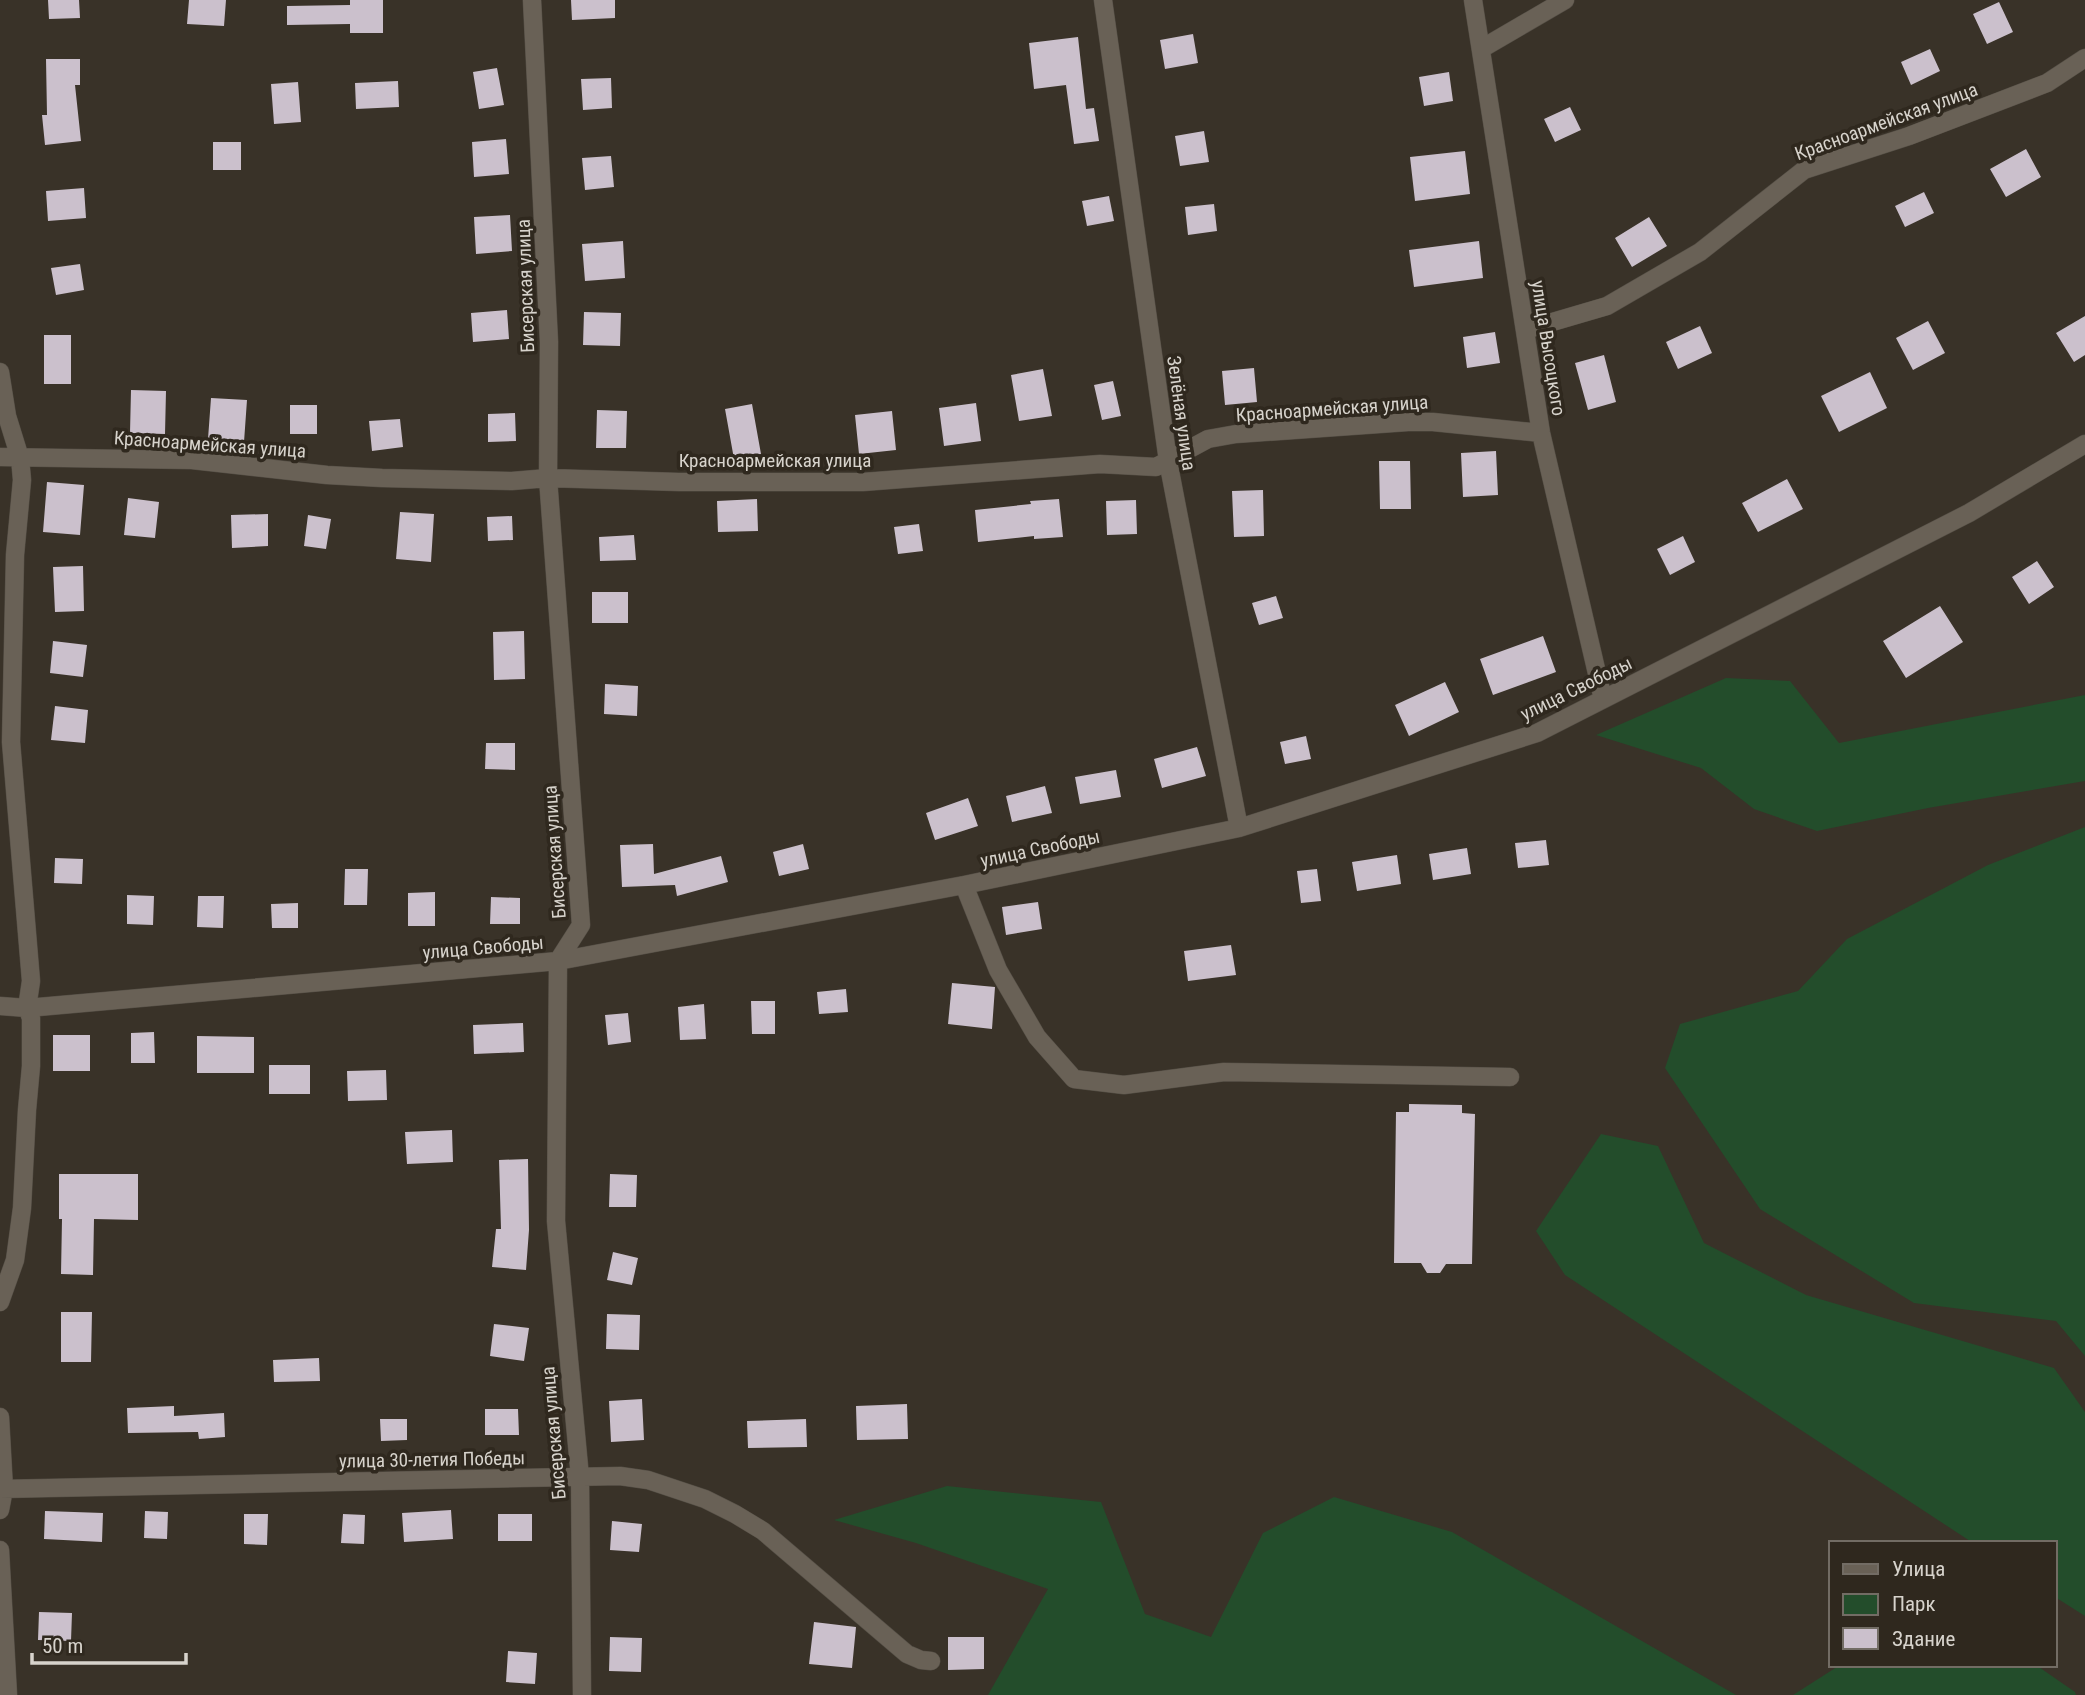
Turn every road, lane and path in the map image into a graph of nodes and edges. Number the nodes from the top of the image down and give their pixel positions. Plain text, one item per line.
1 (532, 0) edge
2 (1103, 0) edge
3 (1473, 0) edge
4 (1565, 0) edge
5 (1481, 49) junction
6 (2085, 58) edge
7 (1525, 330) junction
8 (0, 372) edge
9 (1541, 433) junction
10 (2085, 444) edge
11 (0, 457) edge
12 (20, 458) junction
13 (1167, 461) junction
14 (548, 478) junction
15 (1603, 699) junction
16 (1239, 828) junction
17 (964, 885) junction
18 (558, 961) junction
19 (0, 1006) edge
20 (27, 1009) junction
21 (1510, 1077) dead end
22 (8, 1250) edge
23 (0, 1302) edge
24 (0, 1418) edge
25 (580, 1477) junction
26 (2, 1489) edge
27 (0, 1510) edge
28 (0, 1550) edge
29 (931, 1661) dead end
30 (8, 1695) edge
31 (583, 1695) edge

1 - 14 street, Бисерская улица
2 - 13 street, Зелёная улица
3 - 5 street, улица Высоцкого
4 - 5 street
5 - 7 street, улица Высоцкого
6 - 7 street, Красноармейская улица
7 - 9 street, улица Высоцкого
8 - 12 street
9 - 13 street, Красноармейская улица
9 - 15 street, улица Высоцкого
10 - 15 street, улица Свободы
11 - 12 street, Красноармейская улица
12 - 14 street, Красноармейская улица
12 - 20 street
13 - 14 street, Красноармейская улица
13 - 16 street, Зелёная улица
14 - 18 street, Бисерская улица
15 - 16 street, улица Свободы
16 - 17 street, улица Свободы
17 - 18 street, улица Свободы
17 - 21 street, улица Свободы
18 - 20 street, улица Свободы
18 - 25 street, Бисерская улица
19 - 20 street, улица Свободы
20 - 22 street
22 - 23 street
24 - 26 street
25 - 26 street, улица 30-летия Победы
25 - 29 street, улица 30-летия Победы
25 - 31 street, Бисерская улица
26 - 27 street
28 - 30 street

